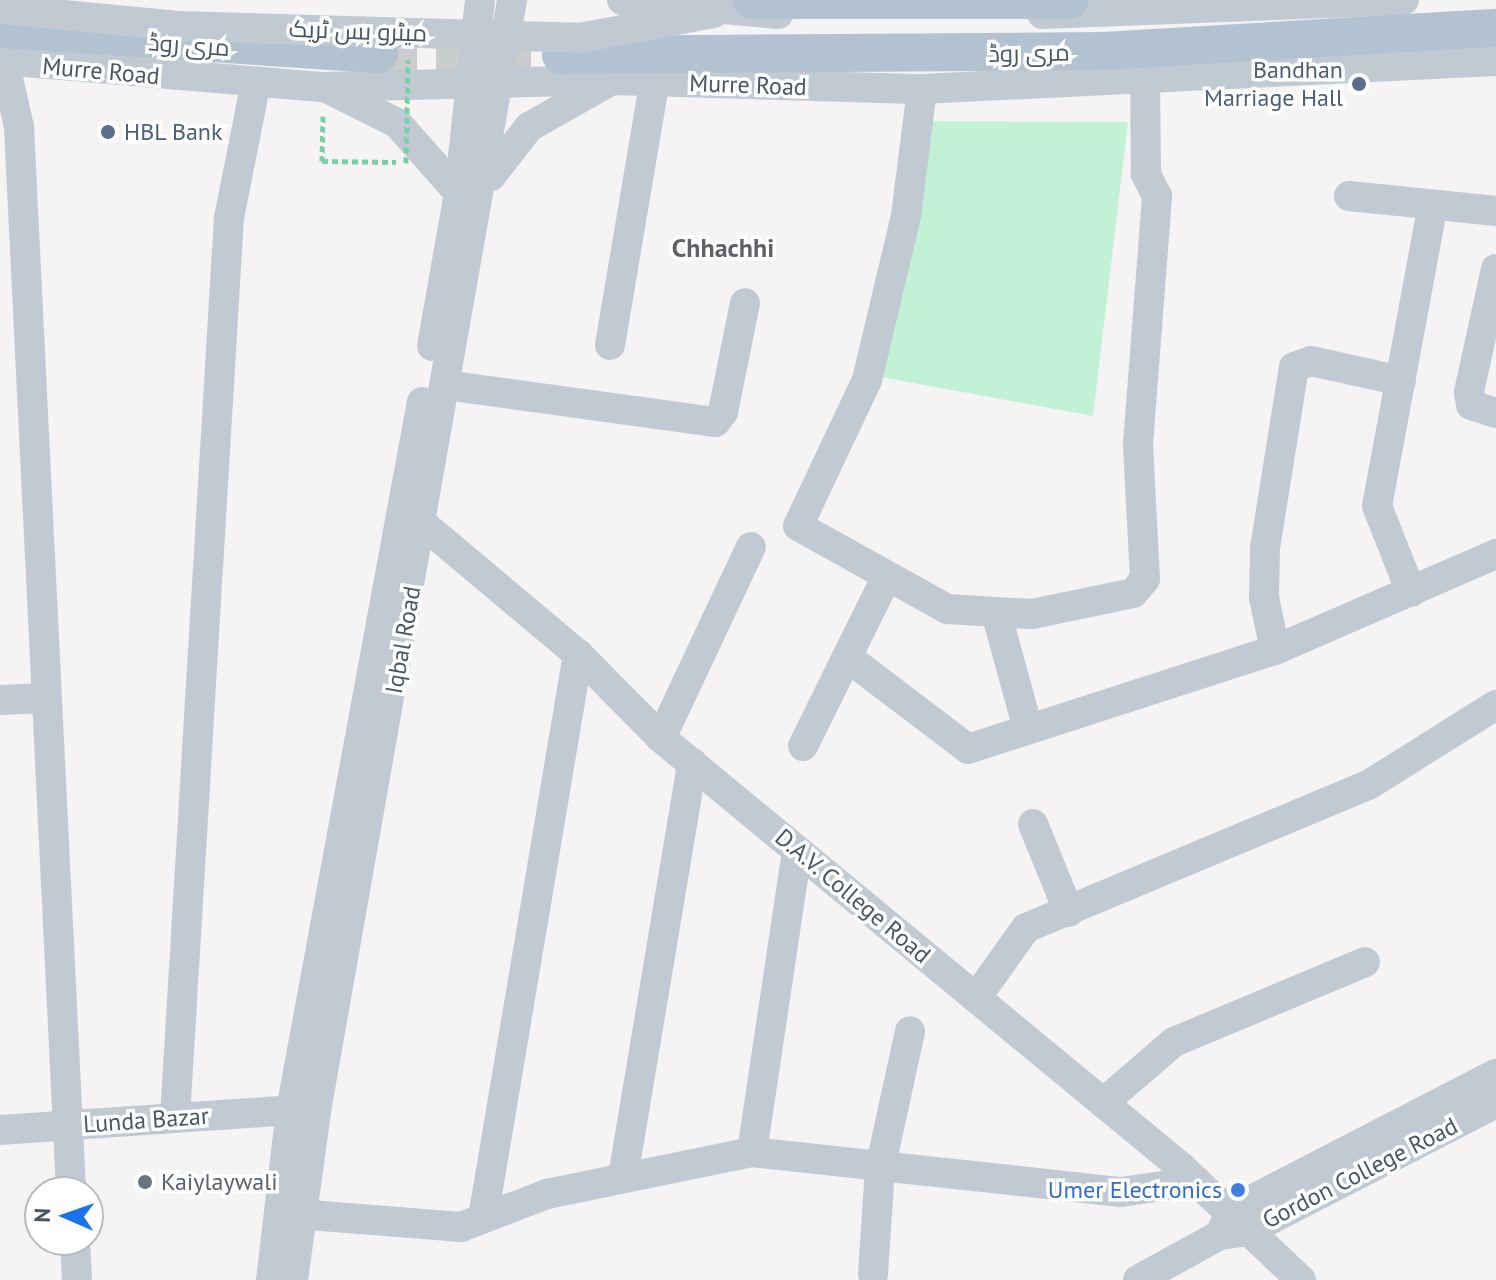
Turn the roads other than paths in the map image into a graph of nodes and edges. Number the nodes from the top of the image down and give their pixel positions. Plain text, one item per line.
1 (480, 0) edge
2 (512, 0) edge
3 (622, 0) edge
4 (751, 0) edge
5 (1070, 0) edge
6 (1404, 0) edge
7 (0, 9) edge
8 (714, 13) junction
9 (1496, 28) edge
10 (0, 29) edge
11 (394, 49) tunnel mouth
12 (561, 55) tunnel mouth
13 (1496, 61) edge
14 (3, 74) edge
15 (612, 80) junction
16 (655, 80) junction
17 (1145, 80) junction
18 (486, 81) junction
19 (256, 82) junction
20 (324, 87) junction
21 (922, 89) junction
22 (470, 195) junction
23 (1349, 196) dead end
24 (1433, 205) junction
25 (1496, 211) edge
26 (1496, 269) edge
27 (745, 303) dead end
28 (610, 345) dead end
29 (1401, 381) junction
30 (445, 385) junction
31 (1496, 413) edge
32 (413, 522) junction
33 (751, 547) dead end
34 (1496, 554) edge
35 (886, 578) junction
36 (1411, 592) junction
37 (996, 612) junction
38 (1275, 650) junction
39 (578, 654) junction
40 (847, 657) junction
41 (46, 698) junction
42 (0, 700) edge
43 (1496, 705) edge
44 (1028, 729) junction
45 (661, 738) junction
46 (803, 746) dead end
47 (692, 763) junction
48 (1033, 824) dead end
49 (797, 850) junction
50 (1069, 912) junction
51 (1365, 962) dead end
52 (976, 998) junction
53 (910, 1031) dead end
54 (1496, 1074) edge
55 (1103, 1103) junction
56 (1496, 1103) edge
57 (291, 1110) junction
58 (175, 1118) junction
59 (67, 1125) junction
60 (0, 1130) edge
61 (752, 1152) junction
62 (880, 1169) junction
63 (70, 1176) edge
64 (623, 1177) junction
65 (1196, 1181) junction
66 (291, 1213) junction
67 (483, 1218) junction
68 (1233, 1226) junction
69 (76, 1256) edge
70 (873, 1274) dead end
71 (77, 1280) edge
72 (271, 1280) edge
73 (293, 1280) edge
74 (1138, 1280) edge
75 (1301, 1280) edge

1 - 18 street, Iqbal Road
2 - 18 street, Iqbal Road
3 - 8 street, میٹرو بس ٹریک
4 - 5 main road
6 - 8 street, میٹرو بس ٹریک
7 - 8 street, میٹرو بس ٹریک, bridge
9 - 12 main road, مری روڈ
10 - 11 main road, مری روڈ
13 - 17 street, Murre Road
14 - 19 street, Murre Road
14 - 41 street
15 - 16 street, Murre Road
15 - 18 street, Murre Road
15 - 22 street
16 - 21 street, Murre Road
16 - 28 street
17 - 21 street, Murre Road
17 - 37 street
18 - 20 street, Murre Road
18 - 22 street, Iqbal Road
19 - 20 street, Murre Road
19 - 58 street
20 - 22 street
21 - 35 street
22 - 30 street, Iqbal Road
22 - 32 street, Iqbal Road
23 - 24 street
24 - 25 street
24 - 29 street
26 - 31 street
27 - 30 street
29 - 36 street
29 - 38 street
30 - 32 street, Iqbal Road
32 - 39 street, D.A.V. College Road
32 - 57 street, Iqbal Road
32 - 66 street, Iqbal Road
33 - 45 street
34 - 36 street
35 - 37 street
35 - 40 street
36 - 38 street
37 - 44 street
38 - 44 street
39 - 45 street, D.A.V. College Road
39 - 67 street
40 - 44 street
40 - 46 street
41 - 42 street
41 - 59 street
43 - 50 street
45 - 47 street, D.A.V. College Road
47 - 49 street, D.A.V. College Road
47 - 64 street
48 - 50 street
49 - 52 street, D.A.V. College Road
49 - 61 street
50 - 52 street
51 - 55 street
52 - 55 street, D.A.V. College Road
53 - 62 street
54 - 68 street, Gordon College Road
55 - 65 street, D.A.V. College Road
56 - 68 street, Gordon College Road
57 - 58 street, Lunda Bazar
57 - 66 street, Iqbal Road
58 - 59 street, Lunda Bazar
59 - 60 street, Lunda Bazar
59 - 63 street
61 - 62 street
61 - 64 street
62 - 65 street
62 - 70 street
64 - 67 street
65 - 68 street, D.A.V. College Road
66 - 67 street
66 - 72 street, Iqbal Road
66 - 73 street, Iqbal Road
68 - 74 street
68 - 75 street, D.A.V. College Road
69 - 71 street

